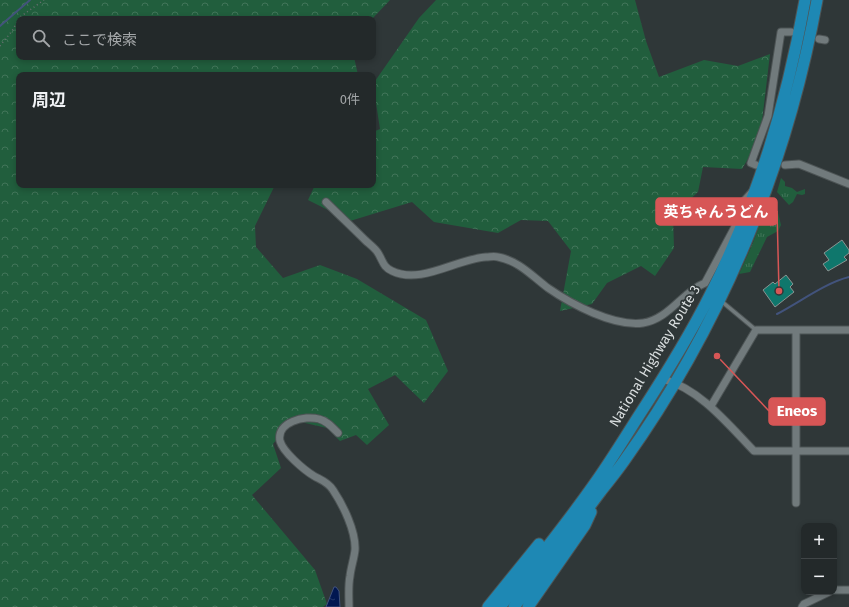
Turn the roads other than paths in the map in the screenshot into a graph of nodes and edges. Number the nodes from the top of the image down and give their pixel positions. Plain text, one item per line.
1 (805, 0) edge
2 (817, 0) edge
3 (791, 32) dead end
4 (756, 165) dead end
5 (785, 165) dead end
6 (849, 184) edge
7 (755, 189) junction
8 (326, 202) dead end
9 (720, 300) junction
10 (756, 330) junction
11 (796, 330) junction
12 (849, 330) edge
13 (663, 379) junction
14 (675, 382) junction
15 (711, 406) junction
16 (338, 433) dead end
17 (849, 451) edge
18 (796, 452) junction
19 (599, 486) junction
20 (796, 503) dead end
21 (837, 590) edge
22 (849, 590) edge
23 (823, 595) edge
24 (349, 607) edge
25 (488, 607) edge
26 (500, 607) edge
27 (514, 607) edge
28 (528, 607) edge
29 (802, 607) edge

1 - 7 highway, National Highway Route 3
2 - 9 highway, National Highway Route 3
3 - 4 street
5 - 6 street
7 - 8 street
7 - 13 highway, National Highway Route 3
9 - 10 lane
9 - 14 highway, National Highway Route 3
10 - 11 street
10 - 15 street
11 - 12 street
11 - 18 street
13 - 14 street
13 - 19 highway, National Highway Route 3
14 - 15 street
14 - 19 highway, National Highway Route 3
15 - 18 street
16 - 24 street
17 - 18 street
18 - 20 street
19 - 25 highway
19 - 26 highway, National Highway Route 3
19 - 27 highway, National Highway Route 3
19 - 28 highway
21 - 22 street
23 - 29 street

